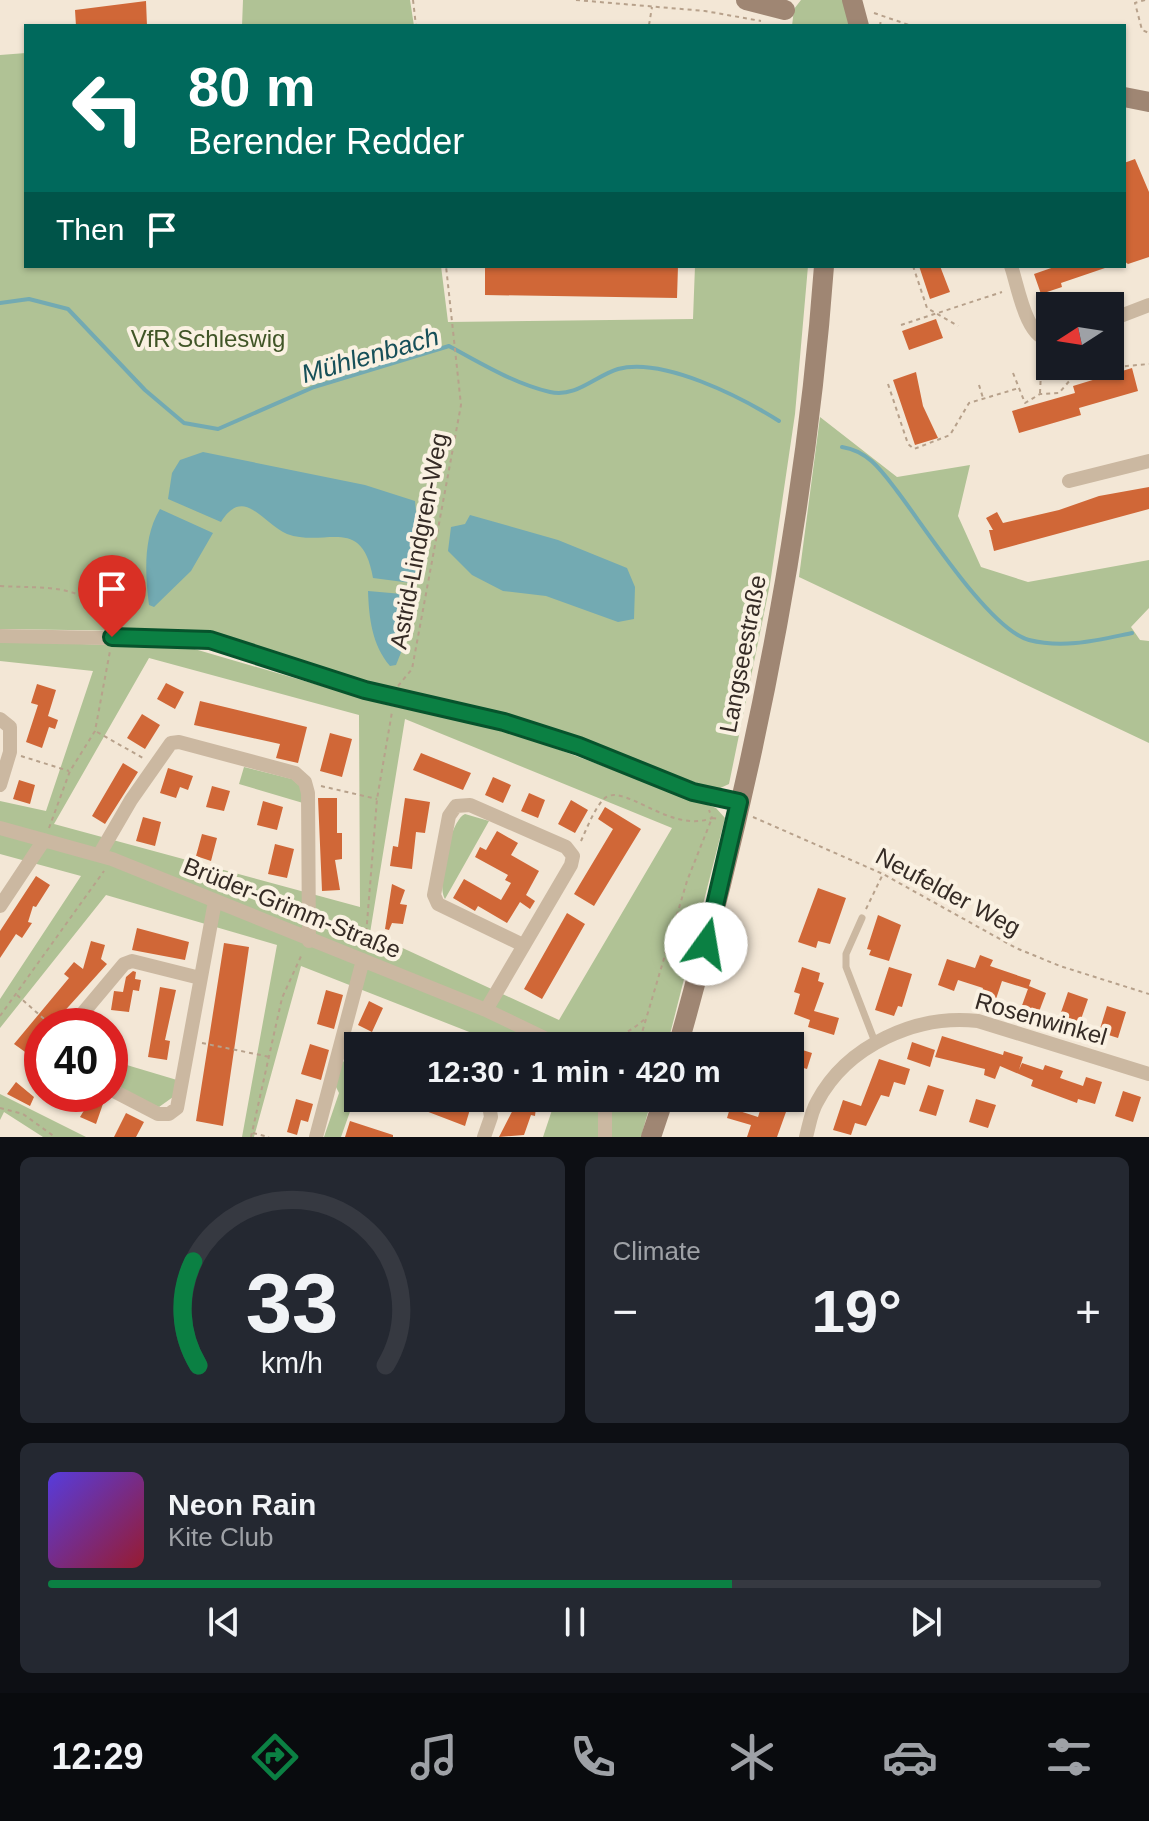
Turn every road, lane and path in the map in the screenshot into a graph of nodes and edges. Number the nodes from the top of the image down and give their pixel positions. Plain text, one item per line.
1 (413, 0) edge
2 (576, 0) edge
3 (746, 0) edge
4 (1145, 0) edge
5 (652, 6) junction
6 (782, 10) edge
7 (860, 11) edge
8 (881, 18) junction
9 (416, 24) edge
10 (649, 24) edge
11 (880, 24) edge
12 (904, 24) edge
13 (1149, 33) edge
14 (1126, 97) edge
15 (1149, 102) edge
16 (446, 268) edge
17 (824, 268) edge
18 (914, 268) edge
19 (1012, 268) edge
20 (1018, 286) junction
21 (1149, 305) edge
22 (934, 314) junction
23 (1124, 315) edge
24 (901, 325) dead end
25 (958, 326) dead end
26 (1036, 333) edge
27 (1149, 364) edge
28 (1124, 368) edge
29 (1013, 373) dead end
30 (1042, 380) edge
31 (1070, 380) edge
32 (888, 384) dead end
33 (979, 385) dead end
34 (1019, 388) junction
35 (1040, 394) junction
36 (984, 399) junction
37 (1149, 461) edge
38 (1069, 481) dead end
39 (0, 586) edge
40 (0, 636) edge
41 (112, 637) junction
42 (396, 699) junction
43 (0, 719) edge
44 (95, 731) junction
45 (10, 752) junction
46 (155, 764) junction
47 (70, 771) junction
48 (305, 782) junction
49 (0, 785) edge
50 (377, 799) junction
51 (737, 811) junction
52 (712, 818) junction
53 (0, 828) edge
54 (44, 840) junction
55 (573, 856) junction
56 (106, 857) junction
57 (883, 874) junction
58 (215, 901) junction
59 (0, 906) edge
60 (862, 918) joint
61 (309, 941) junction
62 (523, 945) junction
63 (363, 960) junction
64 (200, 978) junction
65 (16, 994) junction
66 (1149, 994) edge
67 (32, 1008) edge
68 (87, 1008) edge
69 (486, 1010) junction
70 (0, 1016) edge
71 (647, 1017) junction
72 (532, 1032) edge
73 (627, 1032) edge
74 (642, 1032) edge
75 (682, 1032) edge
76 (189, 1041) junction
77 (342, 1041) joint
78 (875, 1042) junction
79 (271, 1058) junction
80 (1149, 1074) edge
81 (128, 1098) edge
82 (1, 1108) edge
83 (490, 1112) edge
84 (605, 1112) edge
85 (659, 1112) edge
86 (0, 1113) edge
87 (252, 1132) junction
88 (55, 1137) edge
89 (251, 1137) edge
90 (269, 1137) edge
91 (316, 1137) edge
92 (484, 1137) edge
93 (605, 1137) edge
94 (651, 1137) edge
95 (806, 1137) edge

1 - 9 path
2 - 5 path
3 - 6 street
4 - 13 path
5 - 6 path
5 - 10 path
7 - 8 path
8 - 11 path
8 - 12 path
14 - 15 street
16 - 42 path, Astrid-Lindgren-Weg
17 - 51 street, Langseestraße
18 - 22 path
19 - 20 street
20 - 22 path
20 - 26 street
21 - 23 street
22 - 24 path
22 - 25 path
27 - 28 path
29 - 34 path
30 - 35 path
31 - 35 path
32 - 36 path
33 - 36 path
34 - 35 path
34 - 36 path
37 - 38 street
39 - 41 path
40 - 41 street
41 - 42 street
41 - 44 path
42 - 50 path, Astrid-Lindgren-Weg
42 - 51 street
43 - 45 street
44 - 46 path
44 - 47 path
45 - 47 path
45 - 49 street
46 - 48 street
46 - 56 street
47 - 54 path
48 - 50 path
48 - 61 street
50 - 63 path, Astrid-Lindgren-Weg
51 - 52 path, Neufelder Weg
51 - 57 path, Neufelder Weg
51 - 75 street, Langseestraße
52 - 55 path, Neufelder Weg
52 - 71 path
53 - 54 street, Brüder-Grimm-Straße
54 - 56 street, Brüder-Grimm-Straße
54 - 59 street
55 - 62 street
55 - 62 street
56 - 58 street, Brüder-Grimm-Straße
56 - 65 path
57 - 60 path
57 - 66 path, Neufelder Weg
58 - 61 street, Brüder-Grimm-Straße
58 - 64 street
60 - 78 lane
61 - 63 street, Brüder-Grimm-Straße
61 - 79 path
62 - 69 street
63 - 69 street, Brüder-Grimm-Straße
63 - 77 street
64 - 68 street
64 - 76 street
65 - 67 path
65 - 70 path
69 - 72 street, Brüder-Grimm-Straße
71 - 73 path
71 - 74 path
76 - 79 path
76 - 81 street
77 - 91 street
78 - 80 street, Rosenwinkel
78 - 95 street, Rosenwinkel
79 - 87 path
82 - 86 path
82 - 88 path
83 - 92 street
84 - 93 street
85 - 94 street
87 - 89 path
87 - 90 path

